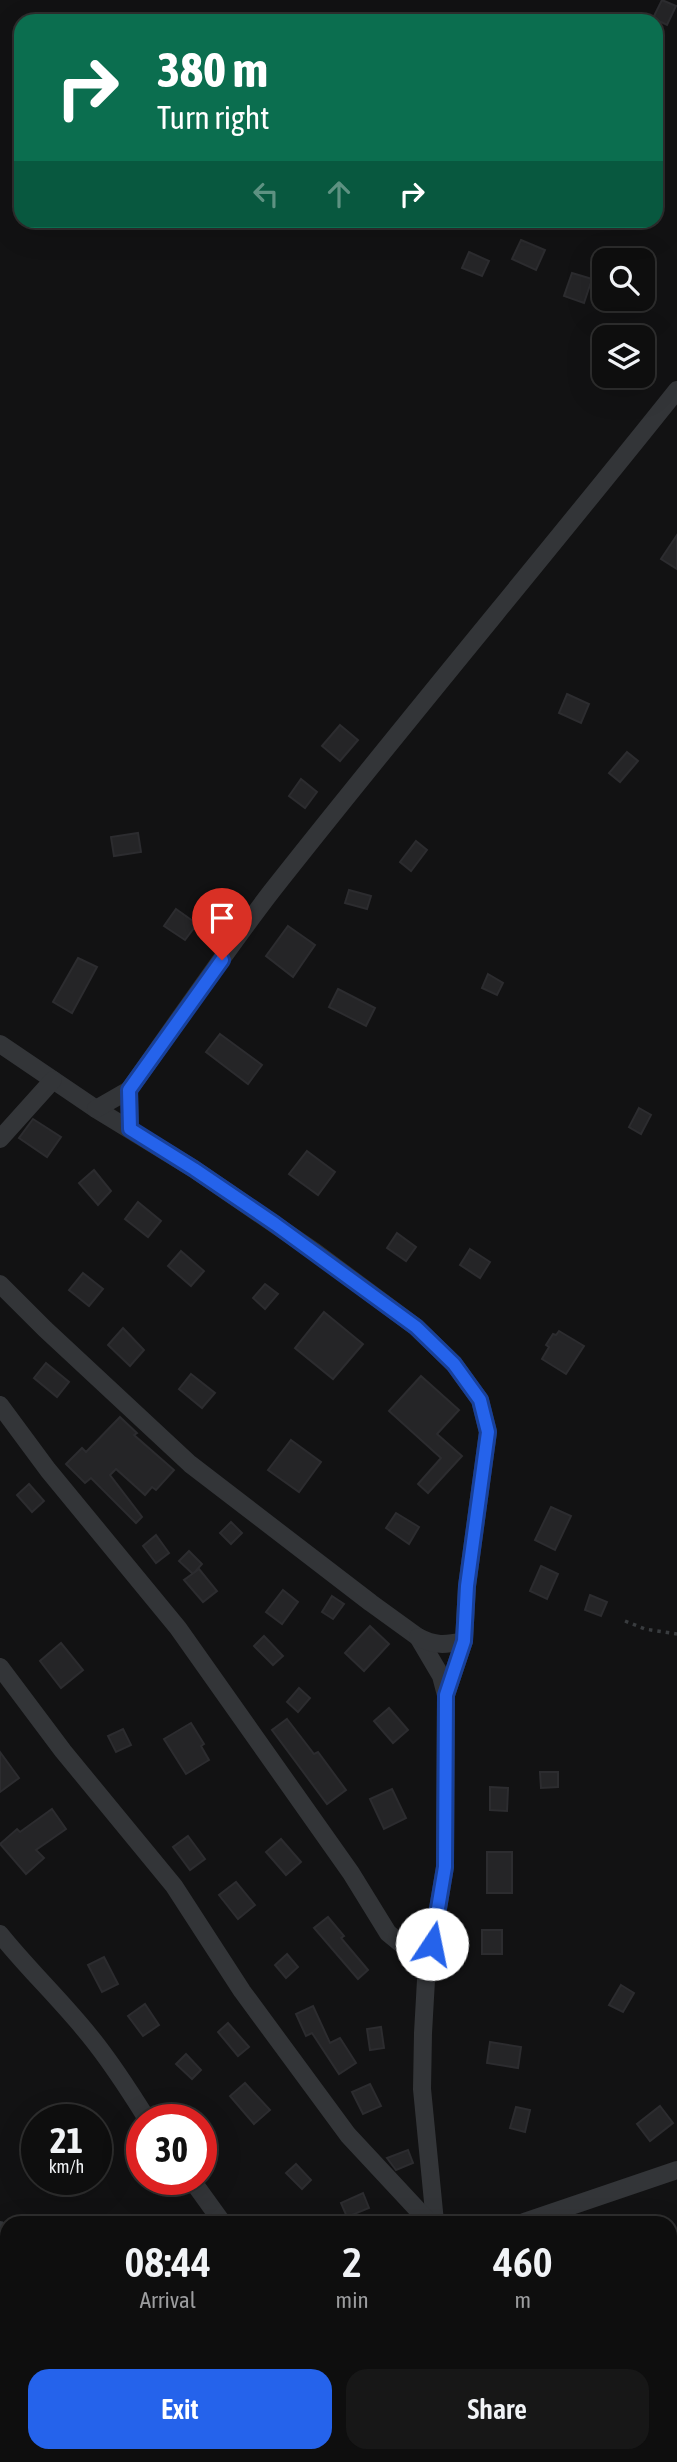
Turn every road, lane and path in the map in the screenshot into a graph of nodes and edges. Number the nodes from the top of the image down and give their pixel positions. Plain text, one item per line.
1 (677, 390) edge
2 (0, 1044) edge
3 (53, 1080) junction
4 (129, 1090) junction
5 (96, 1109) junction
6 (130, 1129) junction
7 (0, 1139) edge
8 (0, 1284) edge
9 (0, 1405) edge
10 (625, 1621) dead end
11 (677, 1634) edge
12 (418, 1637) junction
13 (464, 1641) junction
14 (0, 1668) edge
15 (446, 1695) junction
16 (0, 1934) edge
17 (432, 1944) junction
18 (138, 2104) edge
19 (677, 2170) edge
20 (203, 2195) edge
21 (218, 2216) edge
22 (423, 2216) edge
23 (434, 2216) edge
24 (542, 2216) edge

1 - 4 street
2 - 3 street
3 - 5 street
3 - 7 street
4 - 5 street
4 - 6 street
5 - 6 street
6 - 13 street
8 - 12 street
9 - 17 street
10 - 11 path
12 - 13 street
12 - 15 street
13 - 15 street
14 - 22 street
15 - 17 street
16 - 18 street
17 - 23 street
19 - 24 street
20 - 21 street

